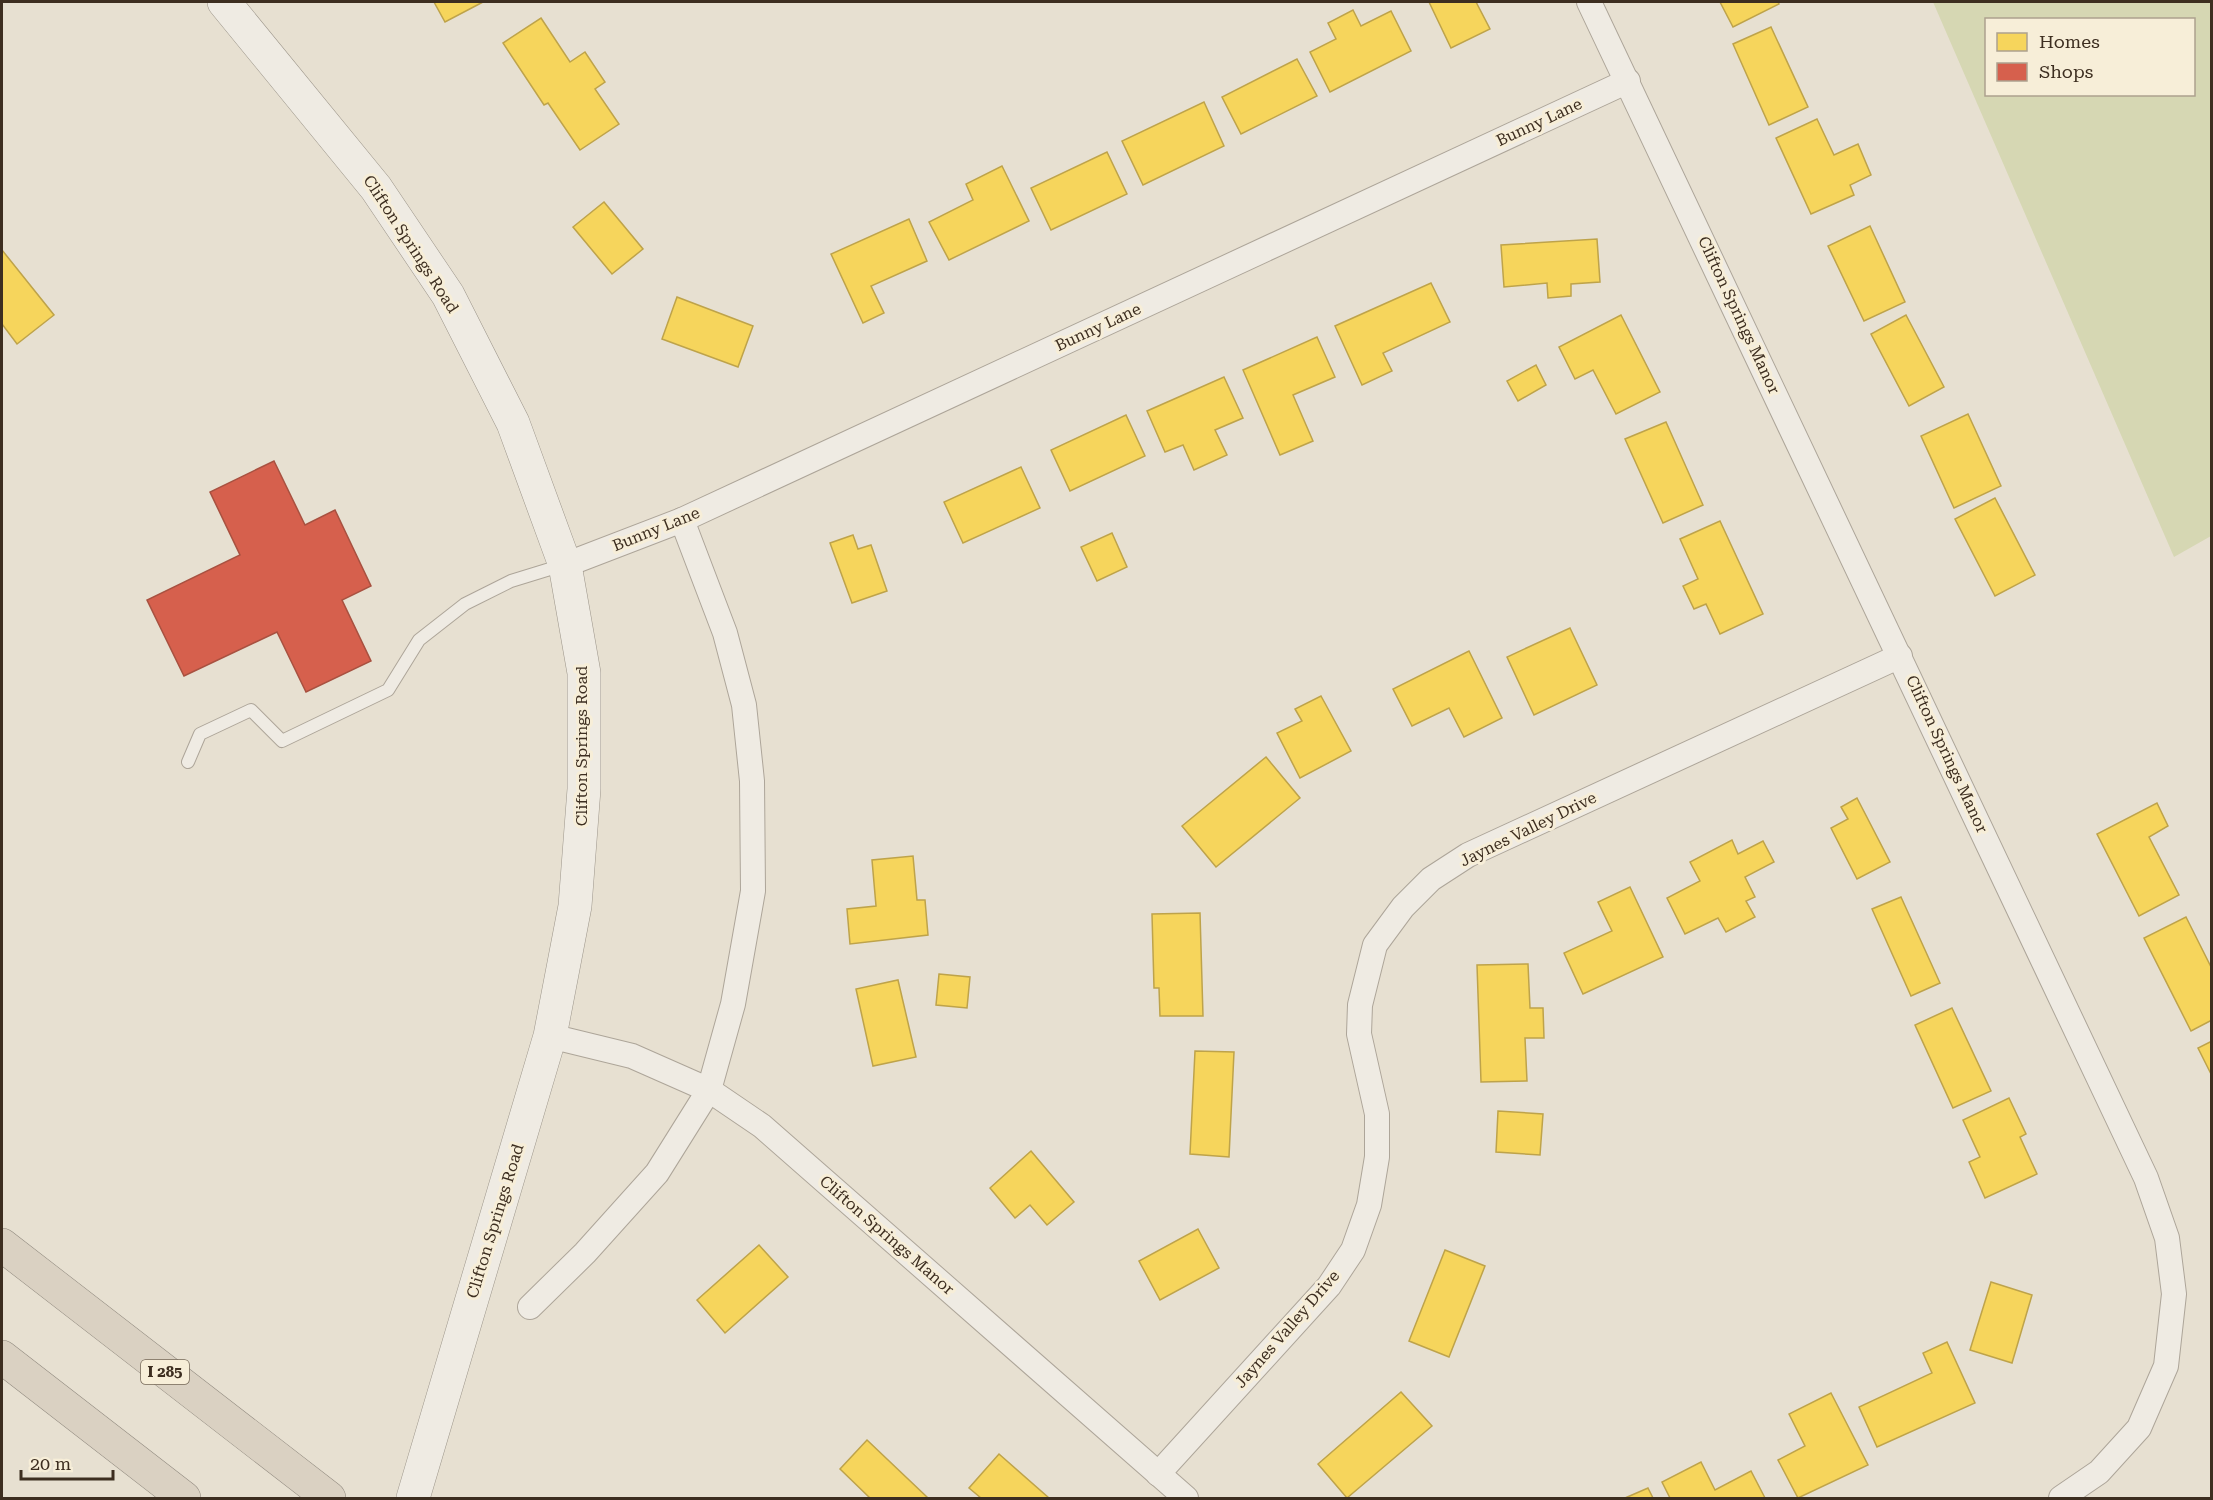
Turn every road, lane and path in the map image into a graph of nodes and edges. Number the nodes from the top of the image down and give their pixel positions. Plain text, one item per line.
1 (224, 2) edge
2 (1589, 2) edge
3 (1628, 81) junction
4 (682, 520) junction
5 (565, 565) junction
6 (1900, 656) junction
7 (188, 762) dead end
8 (550, 1036) junction
9 (709, 1090) junction
10 (2, 1245) edge
11 (530, 1307) dead end
12 (2, 1357) edge
13 (1158, 1474) junction
14 (184, 1498) edge
15 (329, 1498) edge
16 (413, 1498) edge
17 (1186, 1498) edge
18 (2061, 1498) edge

1 - 5 street, Clifton Springs Road
2 - 3 street, Clifton Springs Manor
3 - 4 street, Bunny Lane
3 - 6 street, Clifton Springs Manor
4 - 5 street, Bunny Lane
4 - 9 street
5 - 7 lane
5 - 8 street, Clifton Springs Road
6 - 13 street, Jaynes Valley Drive
6 - 18 street, Clifton Springs Manor
8 - 9 street, Clifton Springs Manor
8 - 16 street, Clifton Springs Road
9 - 11 street
9 - 13 street, Clifton Springs Manor
10 - 15 highway, I 285
12 - 14 highway
13 - 17 street, Clifton Springs Manor

